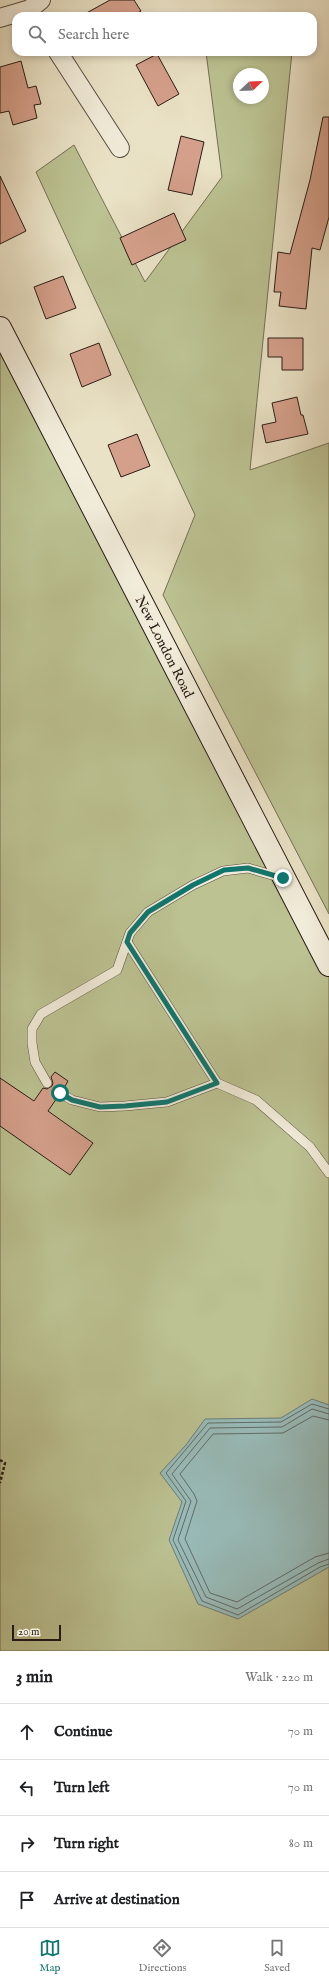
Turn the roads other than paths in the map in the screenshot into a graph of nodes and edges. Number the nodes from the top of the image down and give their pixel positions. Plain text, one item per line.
1 (35, 8) edge
2 (21, 12) edge
3 (12, 15) edge
4 (0, 18) edge
5 (61, 56) edge
6 (120, 148) dead end
7 (0, 328) edge
8 (283, 878) junction
9 (127, 942) junction
10 (329, 965) edge
11 (47, 1083) dead end
12 (217, 1083) junction
13 (60, 1093) dead end
14 (329, 1173) edge

1 - 2 street
3 - 4 street
5 - 6 street
7 - 8 street, New London Road
8 - 9 lane
8 - 10 street, New London Road
9 - 11 lane
9 - 12 lane
12 - 13 lane
12 - 14 lane

